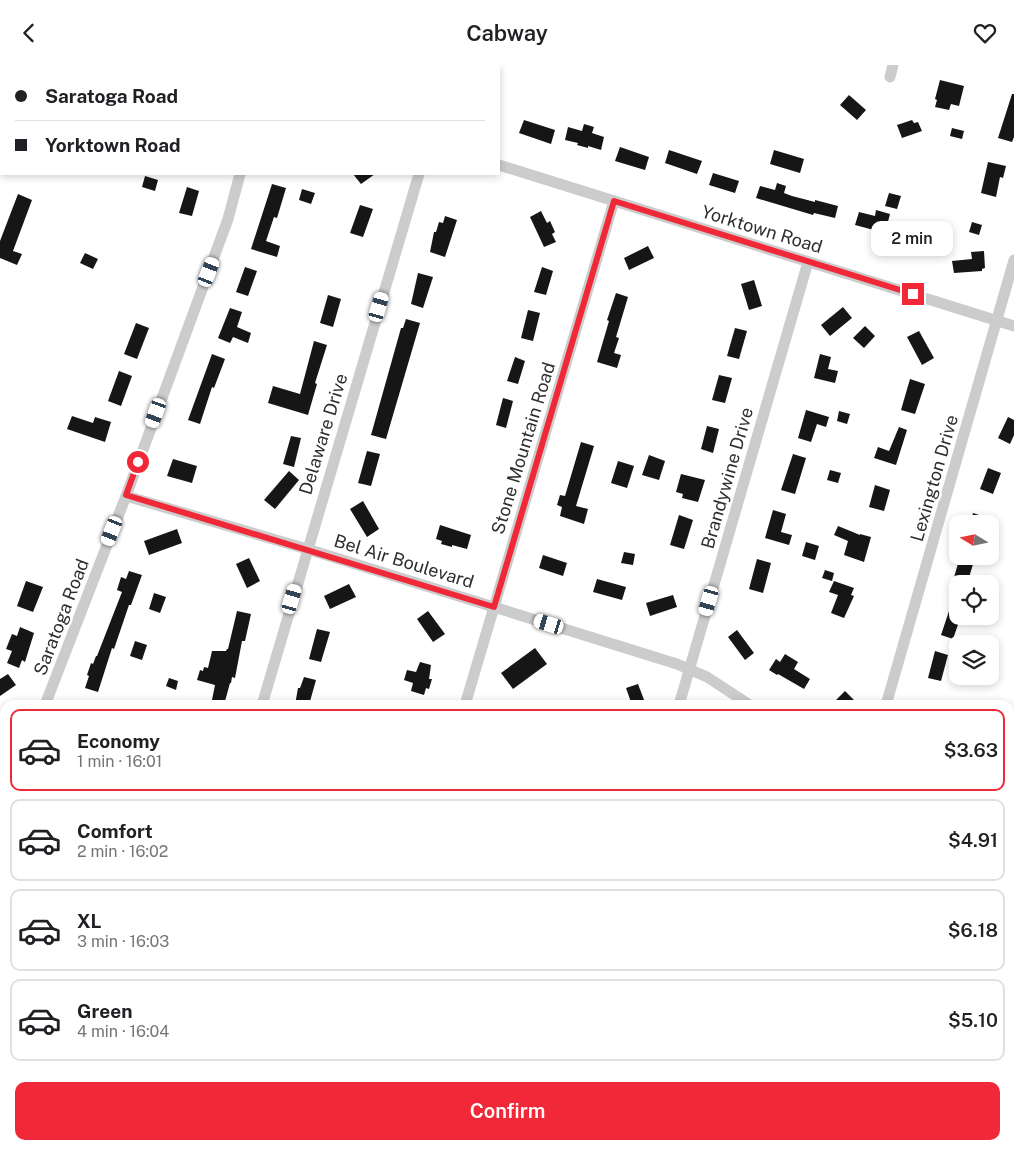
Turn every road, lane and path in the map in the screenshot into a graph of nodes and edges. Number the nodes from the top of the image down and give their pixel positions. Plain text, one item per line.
1 (893, 65) edge
2 (890, 77) dead end
3 (500, 165) edge
4 (240, 175) edge
5 (419, 175) edge
6 (614, 201) junction
7 (1014, 260) edge
8 (808, 261) junction
9 (998, 321) junction
10 (1014, 326) edge
11 (126, 495) junction
12 (307, 549) junction
13 (494, 607) junction
14 (690, 668) junction
15 (47, 700) edge
16 (263, 700) edge
17 (466, 700) edge
18 (680, 700) edge
19 (742, 700) edge
20 (887, 700) edge

1 - 2 street
3 - 6 street, Yorktown Road
4 - 11 street, Saratoga Road
5 - 12 street, Delaware Drive
6 - 8 street, Yorktown Road
6 - 13 street, Stone Mountain Road
7 - 9 street, Lexington Drive
8 - 9 street, Yorktown Road
8 - 14 street, Brandywine Drive
9 - 10 street, Yorktown Road
9 - 20 street, Lexington Drive
11 - 12 street, Bel Air Boulevard
11 - 15 street, Saratoga Road
12 - 13 street, Bel Air Boulevard
12 - 16 street, Delaware Drive
13 - 14 street, Bel Air Boulevard
13 - 17 street, Stone Mountain Road
14 - 18 street, Brandywine Drive
14 - 19 street, Bel Air Boulevard

